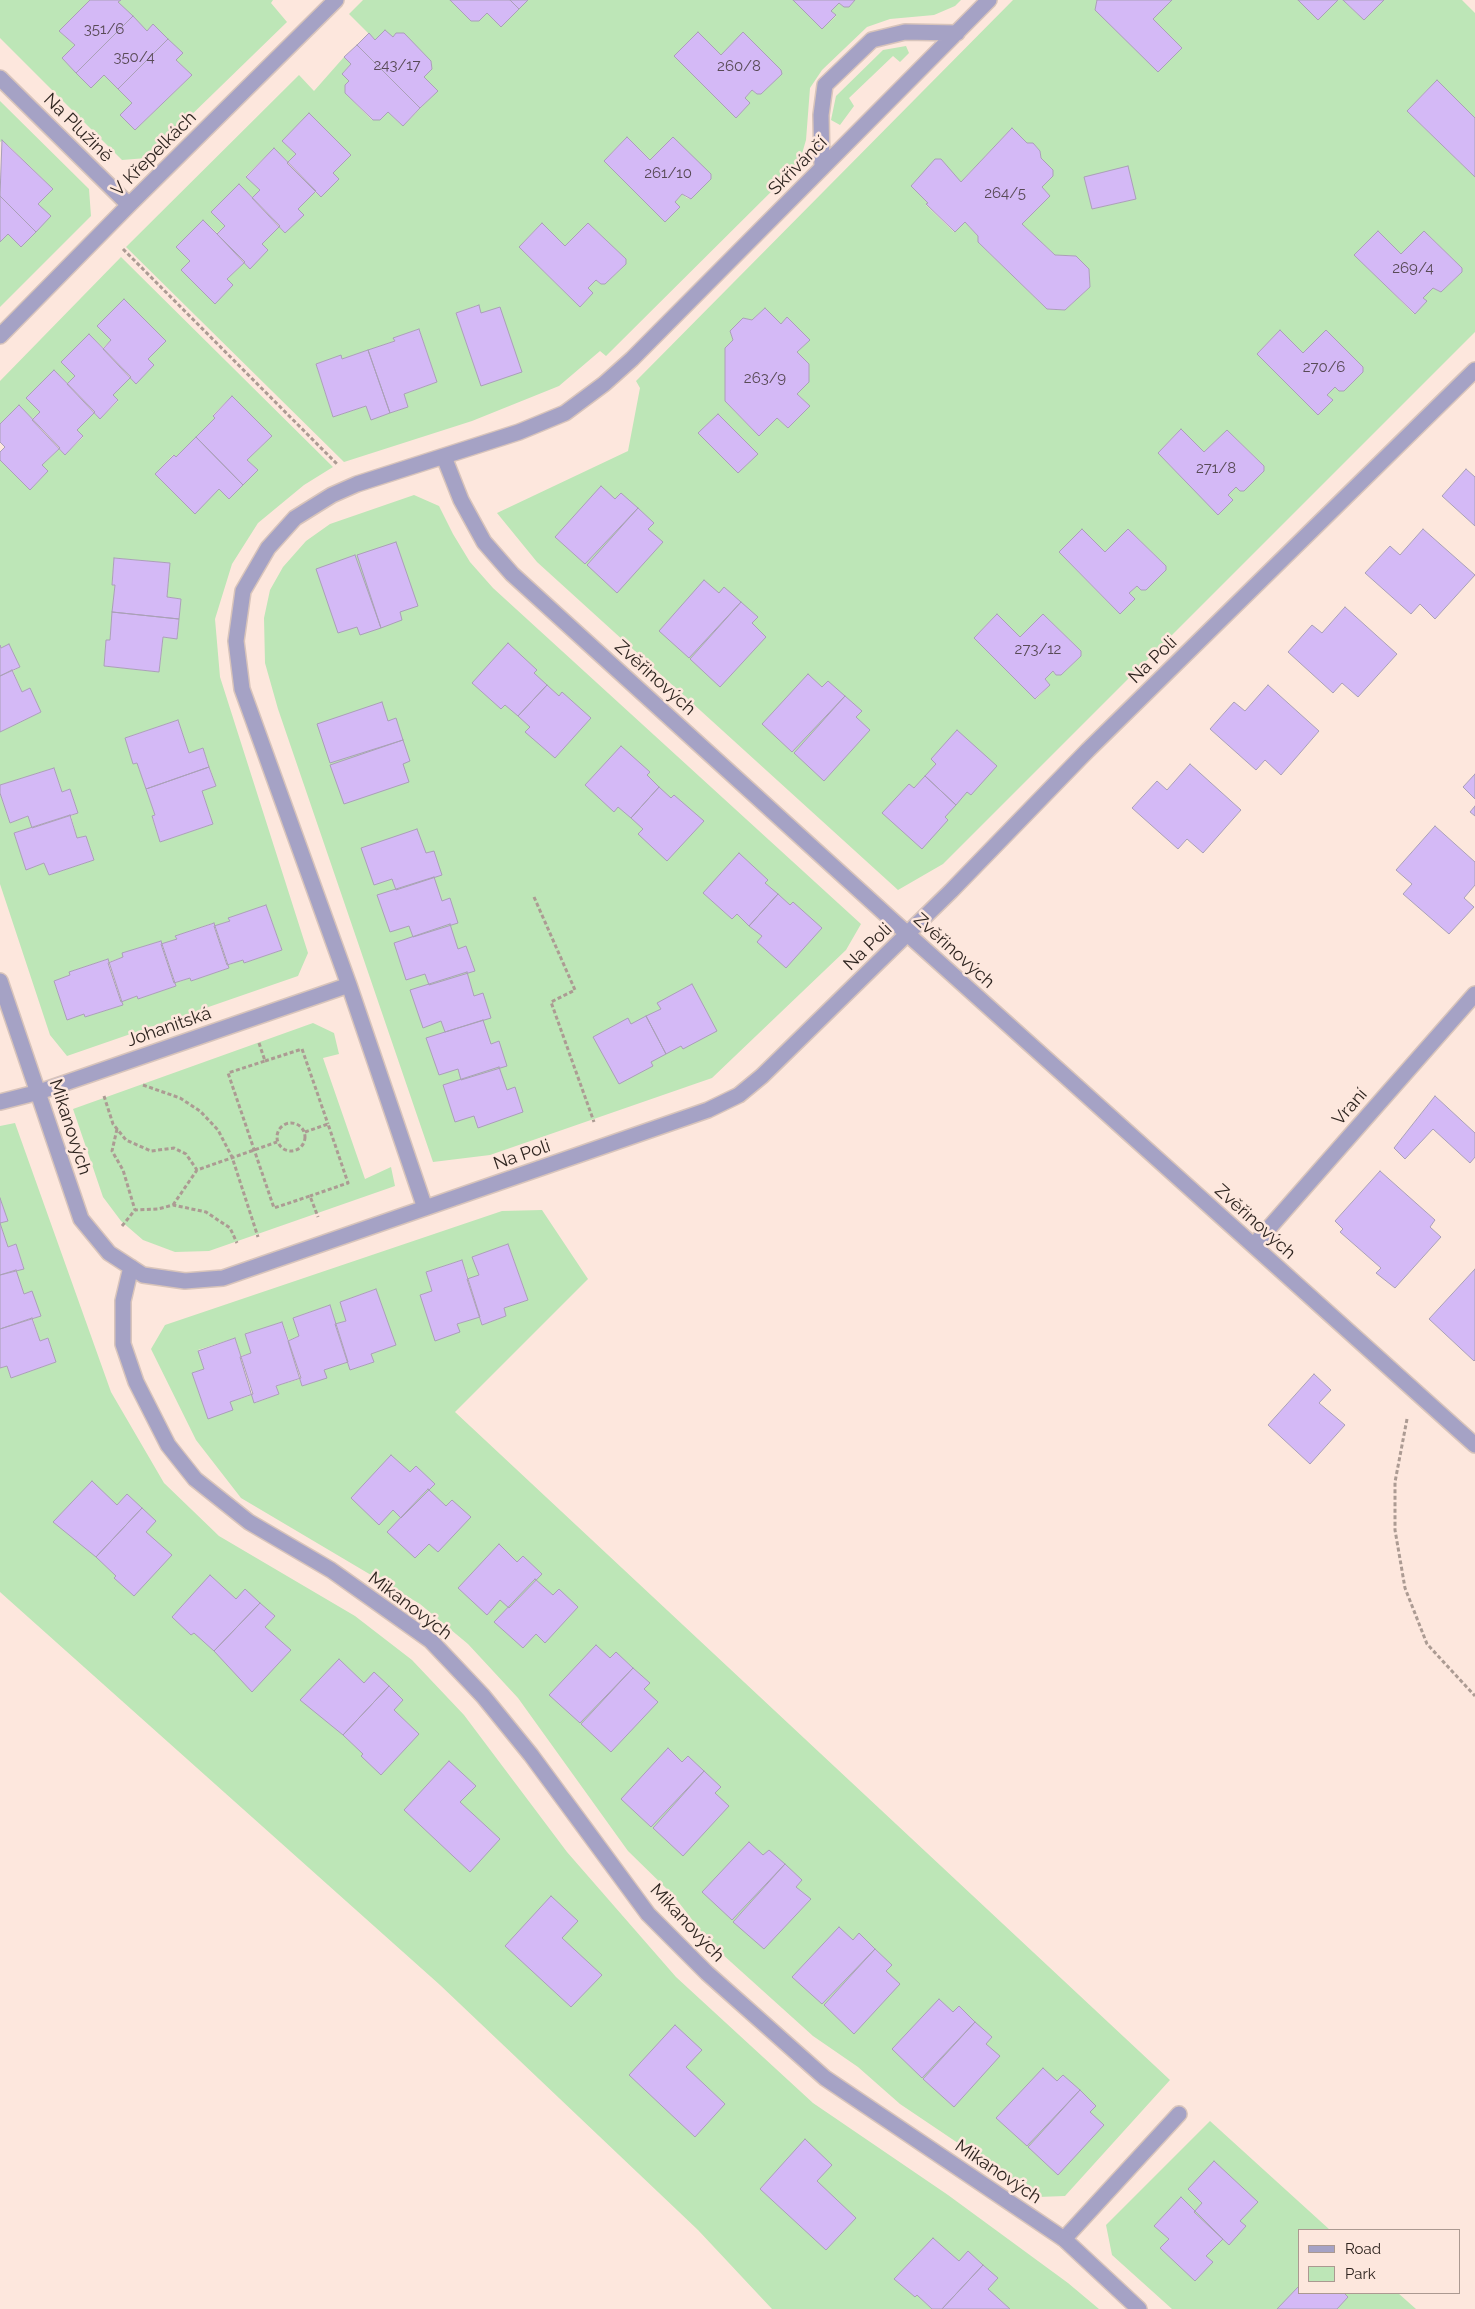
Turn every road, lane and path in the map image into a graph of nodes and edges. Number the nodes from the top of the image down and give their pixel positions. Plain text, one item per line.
1 (336, 0) edge
2 (989, 0) edge
3 (957, 33) junction
4 (0, 78) edge
5 (822, 168) junction
6 (129, 205) junction
7 (105, 231) junction
8 (0, 336) edge
9 (1475, 370) edge
10 (444, 457) junction
11 (357, 484) junction
12 (534, 897) dead end
13 (908, 934) junction
14 (0, 981) edge
15 (349, 985) junction
16 (1475, 994) edge
17 (258, 1039) dead end
18 (266, 1061) junction
19 (146, 1080) dead end
20 (112, 1091) dead end
21 (39, 1092) junction
22 (0, 1102) edge
23 (328, 1124) junction
24 (595, 1126) dead end
25 (117, 1129) junction
26 (305, 1132) junction
27 (277, 1142) junction
28 (254, 1149) junction
29 (232, 1157) junction
30 (197, 1170) junction
31 (310, 1196) junction
32 (173, 1205) junction
33 (425, 1208) junction
34 (135, 1210) junction
35 (319, 1220) dead end
36 (114, 1222) dead end
37 (253, 1243) dead end
38 (1254, 1246) junction
39 (240, 1248) dead end
40 (131, 1267) junction
41 (1418, 1394) junction
42 (1475, 1444) edge
43 (1475, 1696) edge
44 (1179, 2114) dead end
45 (1064, 2239) junction
46 (1139, 2309) edge

1 - 6 street, V Křepelkách
2 - 3 street, Skřivánčí
3 - 5 street, Skřivánčí
3 - 5 street
4 - 6 street, Na Plužině
5 - 10 street, Skřivánčí
6 - 7 street, V Křepelkách
7 - 8 street, V Křepelkách
7 - 11 path
9 - 13 street, Na Poli
10 - 11 street, Skřivánčí
10 - 13 street, Zvěřinových
11 - 15 street, Skřivánčí
12 - 24 path
13 - 33 street, Na Poli
13 - 38 street, Zvěřinových
14 - 21 street, Mikanových
15 - 21 street, Johanitská
15 - 33 street, Skřivánčí
16 - 38 street, Vraní
17 - 18 path
18 - 23 path
18 - 28 path
19 - 29 path
20 - 25 path
21 - 22 street, Johanitská
21 - 40 street, Mikanových
23 - 26 path
23 - 31 path
25 - 30 path
25 - 34 path
26 - 27 path
26 - 27 path
27 - 28 path
28 - 29 path
28 - 31 path
29 - 30 path
29 - 37 path
30 - 32 path
31 - 35 path
32 - 34 path
32 - 39 path
33 - 40 street, Na Poli
34 - 36 path
38 - 41 street, Zvěřinových
40 - 45 street, Mikanových
41 - 42 street, Zvěřinových
41 - 43 path
44 - 45 street
45 - 46 street, Mikanových

